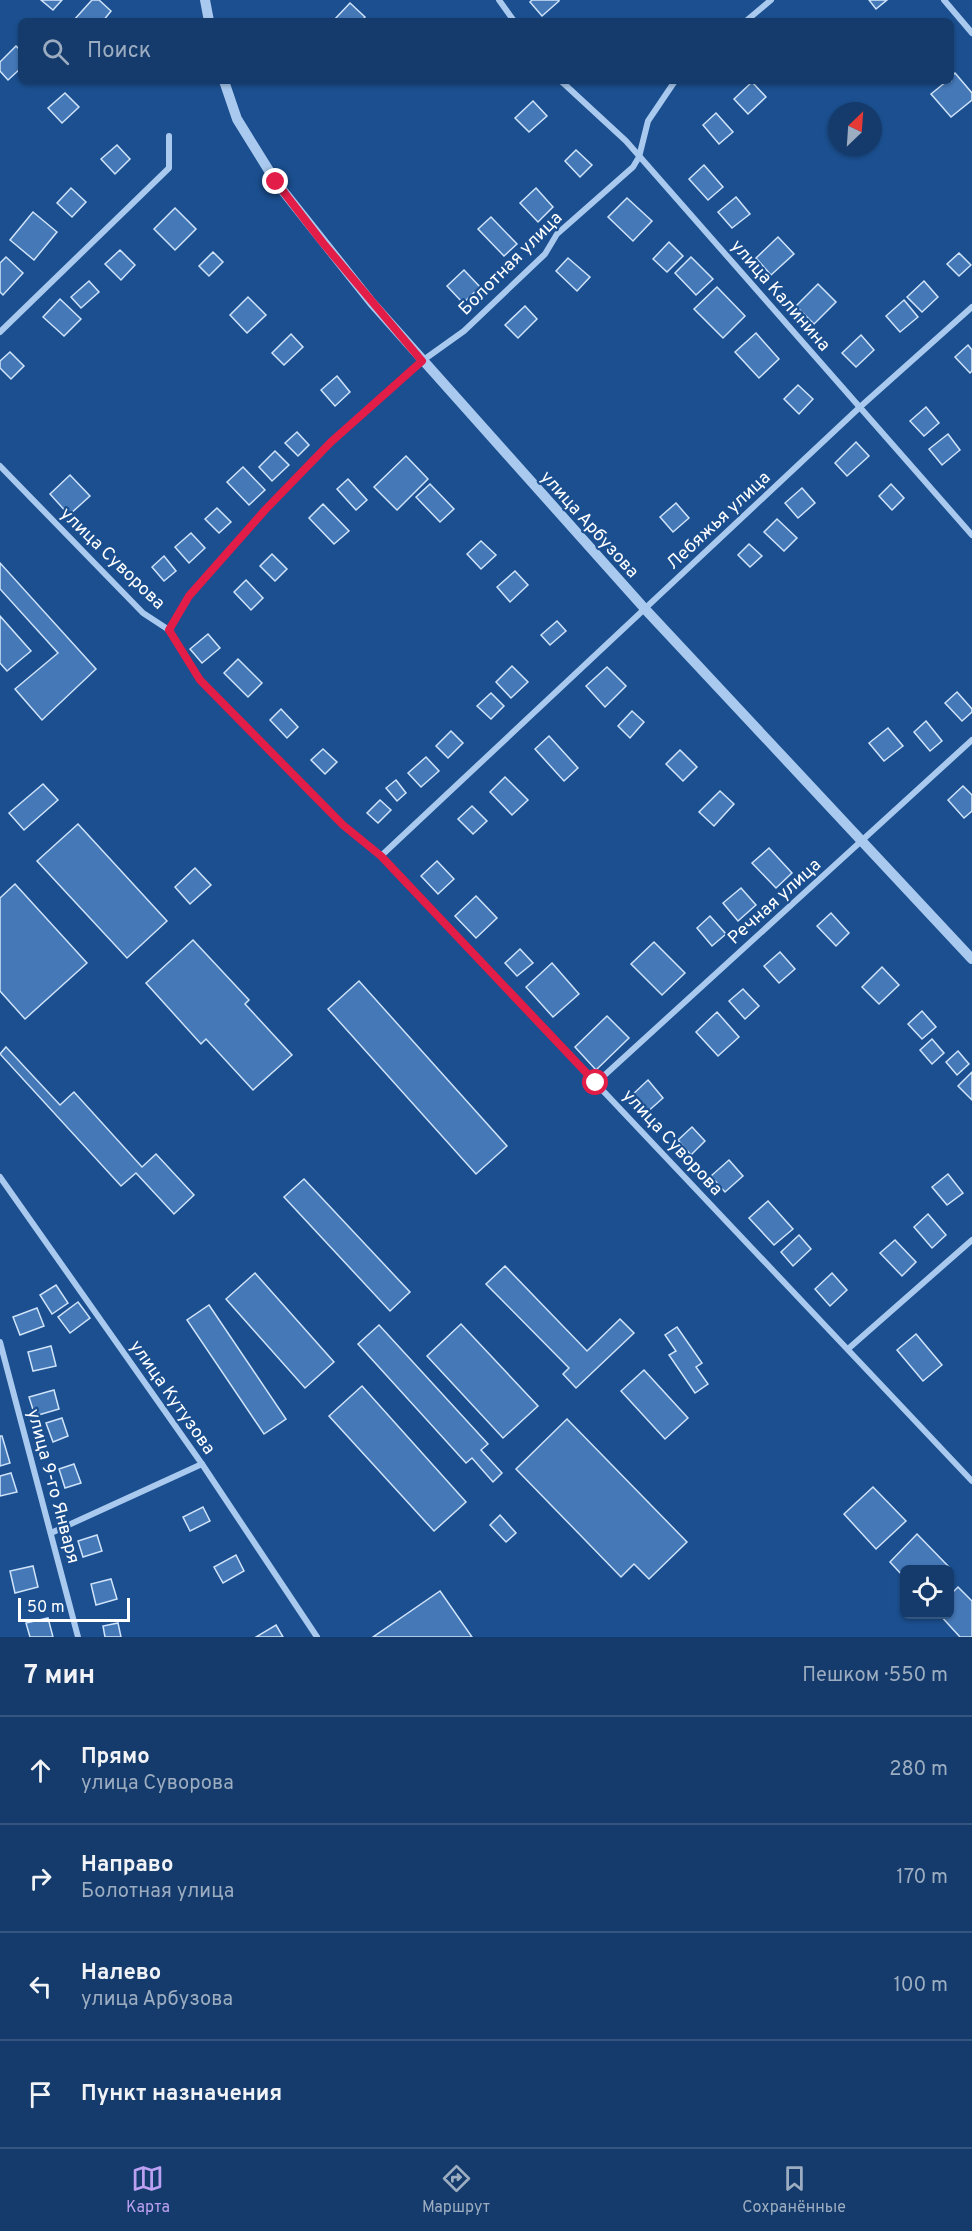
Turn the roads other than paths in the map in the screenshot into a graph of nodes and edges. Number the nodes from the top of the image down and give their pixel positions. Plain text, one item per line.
1 (205, 0) edge
2 (499, 0) edge
3 (771, 0) edge
4 (944, 0) edge
5 (208, 18) edge
6 (512, 18) edge
7 (750, 18) edge
8 (972, 33) edge
9 (226, 84) edge
10 (564, 84) edge
11 (673, 84) edge
12 (169, 136) dead end
13 (639, 157) junction
14 (972, 307) edge
15 (0, 332) edge
16 (422, 361) junction
17 (860, 407) junction
18 (0, 466) edge
19 (972, 535) edge
20 (645, 609) junction
21 (169, 630) junction
22 (972, 740) edge
23 (863, 841) junction
24 (381, 856) junction
25 (972, 959) edge
26 (596, 1083) junction
27 (0, 1178) edge
28 (972, 1240) edge
29 (0, 1342) edge
30 (848, 1349) junction
31 (202, 1464) junction
32 (972, 1481) edge
33 (51, 1533) junction
34 (78, 1637) edge
35 (317, 1637) edge

1 - 5 street
2 - 6 street
3 - 7 street
4 - 8 street
9 - 16 street, улица Арбузова
10 - 13 street, улица Калинина
11 - 13 street, Болотная улица
12 - 15 street
13 - 16 street, Болотная улица
13 - 17 street, улица Калинина
14 - 17 street, Лебяжья улица
16 - 20 street, улица Арбузова
16 - 21 street, Болотная улица
17 - 19 street, улица Калинина
17 - 20 street, Лебяжья улица
18 - 21 street, улица Суворова
20 - 23 street, улица Арбузова
20 - 24 street, Лебяжья улица
21 - 24 street, улица Суворова
22 - 23 street, Речная улица
23 - 25 street, улица Арбузова
23 - 26 street, Речная улица
24 - 26 street, улица Суворова
26 - 30 street, улица Суворова
27 - 31 street, улица Кутузова
28 - 30 street
29 - 33 street, улица 9-го Января
30 - 32 street, улица Суворова
31 - 33 street
31 - 35 street, улица Кутузова
33 - 34 street, улица 9-го Января

